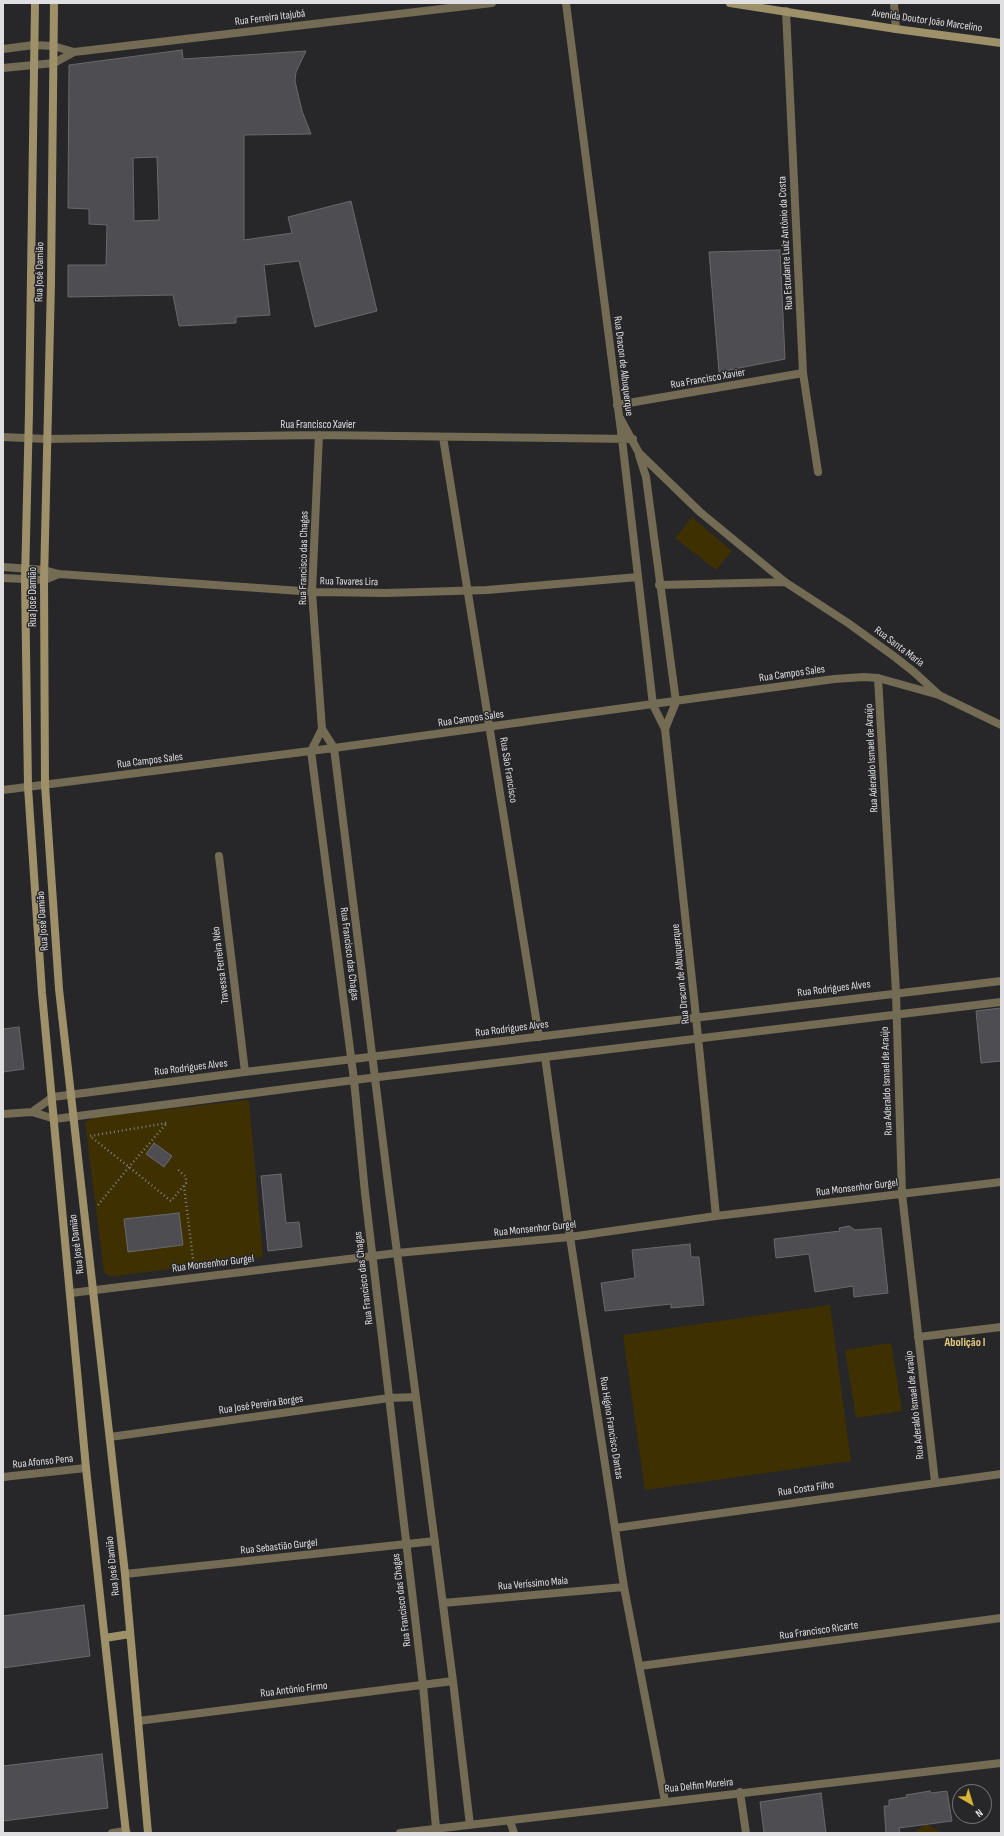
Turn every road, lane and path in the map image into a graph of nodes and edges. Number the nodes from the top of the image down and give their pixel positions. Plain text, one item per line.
1 (35, 3) edge
2 (54, 3) edge
3 (492, 3) edge
4 (566, 3) edge
5 (730, 3) edge
6 (894, 3) edge
7 (786, 11) junction
8 (896, 29) junction
9 (1001, 43) edge
10 (34, 45) junction
11 (53, 46) junction
12 (3, 49) edge
13 (74, 52) junction
14 (54, 63) junction
15 (34, 65) junction
16 (3, 68) edge
17 (803, 374) junction
18 (617, 405) junction
19 (618, 416) junction
20 (319, 435) junction
21 (3, 437) edge
22 (443, 437) junction
23 (28, 439) junction
24 (47, 439) junction
25 (632, 439) junction
26 (622, 440) junction
27 (639, 453) junction
28 (818, 472) dead end
29 (3, 567) edge
30 (25, 569) junction
31 (44, 570) junction
32 (59, 574) junction
33 (638, 577) junction
34 (3, 578) edge
35 (25, 580) junction
36 (44, 580) junction
37 (785, 582) junction
38 (659, 584) junction
39 (468, 590) junction
40 (312, 592) junction
41 (878, 678) junction
42 (940, 695) junction
43 (676, 702) junction
44 (653, 705) junction
45 (1001, 725) edge
46 (490, 727) junction
47 (322, 729) junction
48 (665, 729) junction
49 (334, 748) junction
50 (311, 751) junction
51 (45, 785) junction
52 (28, 787) junction
53 (3, 790) edge
54 (219, 856) dead end
55 (1001, 981) edge
56 (896, 993) junction
57 (1001, 1002) edge
58 (896, 1014) junction
59 (696, 1017) junction
60 (539, 1037) junction
61 (698, 1038) junction
62 (373, 1057) junction
63 (545, 1057) junction
64 (351, 1059) junction
65 (245, 1072) junction
66 (376, 1078) junction
67 (354, 1080) junction
68 (72, 1094) junction
69 (53, 1097) junction
70 (32, 1112) junction
71 (3, 1114) edge
72 (73, 1116) junction
73 (55, 1119) junction
74 (129, 1168) junction
75 (176, 1168) dead end
76 (1001, 1182) edge
77 (184, 1186) junction
78 (902, 1194) junction
79 (98, 1205) dead end
80 (716, 1216) junction
81 (570, 1237) junction
82 (397, 1253) junction
83 (372, 1257) junction
84 (195, 1277) junction
85 (94, 1290) junction
86 (71, 1293) junction
87 (1001, 1327) edge
88 (918, 1338) junction
89 (416, 1397) junction
90 (389, 1398) junction
91 (110, 1437) junction
92 (86, 1468) junction
93 (1001, 1474) edge
94 (3, 1478) edge
95 (934, 1482) junction
96 (615, 1528) junction
97 (435, 1541) junction
98 (406, 1545) junction
99 (125, 1574) junction
100 (624, 1587) junction
101 (443, 1603) junction
102 (1001, 1618) edge
103 (130, 1634) junction
104 (105, 1638) junction
105 (640, 1666) junction
106 (453, 1681) junction
107 (423, 1685) junction
108 (138, 1721) junction
109 (1001, 1763) edge
110 (740, 1792) junction
111 (665, 1801) junction
112 (510, 1821) junction
113 (470, 1824) junction
114 (436, 1828) junction
115 (126, 1832) edge
116 (112, 1833) edge
117 (148, 1833) edge
118 (400, 1833) edge
119 (514, 1833) edge
120 (746, 1833) edge

1 - 10 street, Rua José Damião
2 - 11 street, Rua José Damião
3 - 13 street, Rua Ferreira Itajubá
4 - 18 street, Rua Dracon de Albuquerque
5 - 7 street, Avenida Doutor João Marcelino
6 - 8 street
7 - 8 street, Avenida Doutor João Marcelino
7 - 17 street, Rua Estudante Luiz Antônio da Costa
8 - 9 street, Avenida Doutor João Marcelino
10 - 11 street, Rua Ferreira Itajubá
10 - 12 street, Rua Ferreira Itajubá
10 - 15 street, Rua José Damião
11 - 13 street, Rua Ferreira Itajubá
11 - 14 street, Rua José Damião
13 - 14 street, Rua Ferreira Itajubá
14 - 15 street, Rua Ferreira Itajubá
14 - 24 street, Rua José Damião
15 - 16 street, Rua Ferreira Itajubá
15 - 23 street, Rua José Damião
17 - 18 street, Rua Francisco Xavier
17 - 28 street, Rua Estudante Luiz Antônio da Costa
18 - 19 street, Rua Dracon de Albuquerque
19 - 25 street, Rua Santa Maria
19 - 26 street, Rua Dracon de Albuquerque
20 - 22 street, Rua Francisco Xavier
20 - 24 street, Rua Francisco Xavier
20 - 40 street, Rua Francisco das Chagas
21 - 23 street, Rua Francisco Xavier
22 - 26 street, Rua Francisco Xavier
22 - 39 street, Rua São Francisco
23 - 24 street, Rua Francisco Xavier
23 - 30 street, Rua José Damião
24 - 31 street, Rua José Damião
25 - 26 street, Rua Francisco Xavier
25 - 27 street, Rua Santa Maria
26 - 33 street, Rua Dracon de Albuquerque
27 - 37 street, Rua Santa Maria
27 - 38 street
29 - 30 street, Rua Tavares Lira
30 - 31 street, Rua Tavares Lira
30 - 35 street, Rua José Damião
31 - 32 street, Rua Tavares Lira
31 - 36 street, Rua José Damião
32 - 36 street, Rua Tavares Lira
32 - 40 street, Rua Tavares Lira
33 - 39 street, Rua Tavares Lira
33 - 44 street, Rua Dracon de Albuquerque
34 - 35 street
35 - 36 street
35 - 52 street, Rua José Damião
36 - 51 street, Rua José Damião
37 - 38 street
37 - 42 street, Rua Santa Maria
38 - 43 street
39 - 40 street, Rua Tavares Lira
39 - 46 street, Rua São Francisco
40 - 47 street, Rua Francisco das Chagas
41 - 42 street, Rua Campos Sales
41 - 43 street, Rua Campos Sales
41 - 56 street, Rua Aderaldo Ismael de Araújo
42 - 45 street, Rua Santa Maria
43 - 44 street, Rua Campos Sales
43 - 48 street, Rua Dracon de Albuquerque
44 - 46 street, Rua Campos Sales
44 - 48 street, Rua Dracon de Albuquerque
46 - 49 street, Rua Campos Sales
46 - 60 street, Rua São Francisco
47 - 49 street, Rua Francisco das Chagas
47 - 50 street
48 - 59 street, Rua Dracon de Albuquerque
49 - 50 street, Rua Campos Sales
49 - 62 street, Rua Francisco das Chagas
50 - 51 street, Rua Campos Sales
50 - 64 street, Rua Francisco das Chagas
51 - 52 street, Rua Campos Sales
51 - 68 street, Rua José Damião
52 - 53 street, Rua Campos Sales
52 - 69 street, Rua José Damião
54 - 65 street, Travessa Ferreira Néo
55 - 56 street, Rua Rodrigues Alves
56 - 58 street, Rua Aderaldo Ismael de Araújo
56 - 59 street, Rua Rodrigues Alves
57 - 58 street
58 - 61 street
58 - 78 street, Rua Aderaldo Ismael de Araújo
59 - 60 street, Rua Rodrigues Alves
59 - 61 street, Rua Dracon de Albuquerque
60 - 62 street, Rua Rodrigues Alves
61 - 63 street
61 - 80 street, Rua Dracon de Albuquerque
62 - 64 street, Rua Rodrigues Alves
62 - 66 street, Rua Francisco das Chagas
63 - 66 street
63 - 81 street, Rua Higino Francisco Dantas
64 - 65 street, Rua Rodrigues Alves
64 - 67 street, Rua Francisco das Chagas
65 - 68 street, Rua Rodrigues Alves
66 - 67 street
66 - 82 street, Rua Francisco das Chagas
67 - 72 street
67 - 83 street, Rua Francisco das Chagas
68 - 69 street, Rua Rodrigues Alves
68 - 72 street, Rua José Damião
69 - 70 street, Rua Rodrigues Alves
69 - 73 street, Rua José Damião
70 - 71 street
70 - 73 street
72 - 73 street
72 - 85 street, Rua José Damião
73 - 86 street, Rua José Damião
74 - 74 path
74 - 77 path
74 - 79 path
75 - 77 path
76 - 78 street, Rua Monsenhor Gurgel
77 - 84 path
78 - 80 street, Rua Monsenhor Gurgel
78 - 88 street, Rua Aderaldo Ismael de Araújo
80 - 81 street, Rua Monsenhor Gurgel
81 - 82 street, Rua Monsenhor Gurgel
81 - 96 street, Rua Higino Francisco Dantas
82 - 83 street, Rua Monsenhor Gurgel
82 - 89 street, Rua Francisco das Chagas
83 - 84 street, Rua Monsenhor Gurgel
83 - 90 street, Rua Francisco das Chagas
84 - 85 street, Rua Monsenhor Gurgel
85 - 86 street, Rua Monsenhor Gurgel
85 - 91 street, Rua José Damião
86 - 92 street, Rua José Damião
87 - 88 street
88 - 95 street, Rua Aderaldo Ismael de Araújo
89 - 90 street, Rua José Pereira Borges
89 - 97 street, Rua Francisco das Chagas
90 - 91 street, Rua José Pereira Borges
90 - 98 street, Rua Francisco das Chagas
91 - 99 street, Rua José Damião
92 - 94 street, Rua Afonso Pena
92 - 104 street, Rua José Damião
93 - 95 street, Rua Costa Filho
95 - 96 street, Rua Costa Filho
96 - 100 street, Rua Higino Francisco Dantas
97 - 98 street, Rua Sebastião Gurgel
97 - 101 street, Rua Francisco das Chagas
98 - 99 street, Rua Sebastião Gurgel
98 - 107 street, Rua Francisco das Chagas
99 - 103 street, Rua José Damião
100 - 101 street, Rua Veríssimo Maia
100 - 105 street, Rua Higino Francisco Dantas
101 - 106 street, Rua Francisco das Chagas
102 - 105 street, Rua Francisco Ricarte
103 - 104 street
103 - 108 street, Rua José Damião
104 - 115 street, Rua José Damião
105 - 111 street, Rua Higino Francisco Dantas
106 - 107 street, Rua Antônio Firmo
106 - 113 street, Rua Francisco das Chagas
107 - 108 street, Rua Antônio Firmo
107 - 114 street, Rua Francisco das Chagas
108 - 117 street, Rua José Damião
109 - 110 street, Rua Delfim Moreira
110 - 111 street, Rua Delfim Moreira
110 - 120 street
111 - 112 street, Rua Delfim Moreira
112 - 113 street, Rua Delfim Moreira
112 - 119 street
113 - 114 street, Rua Delfim Moreira
114 - 118 street, Rua Delfim Moreira
115 - 116 street

